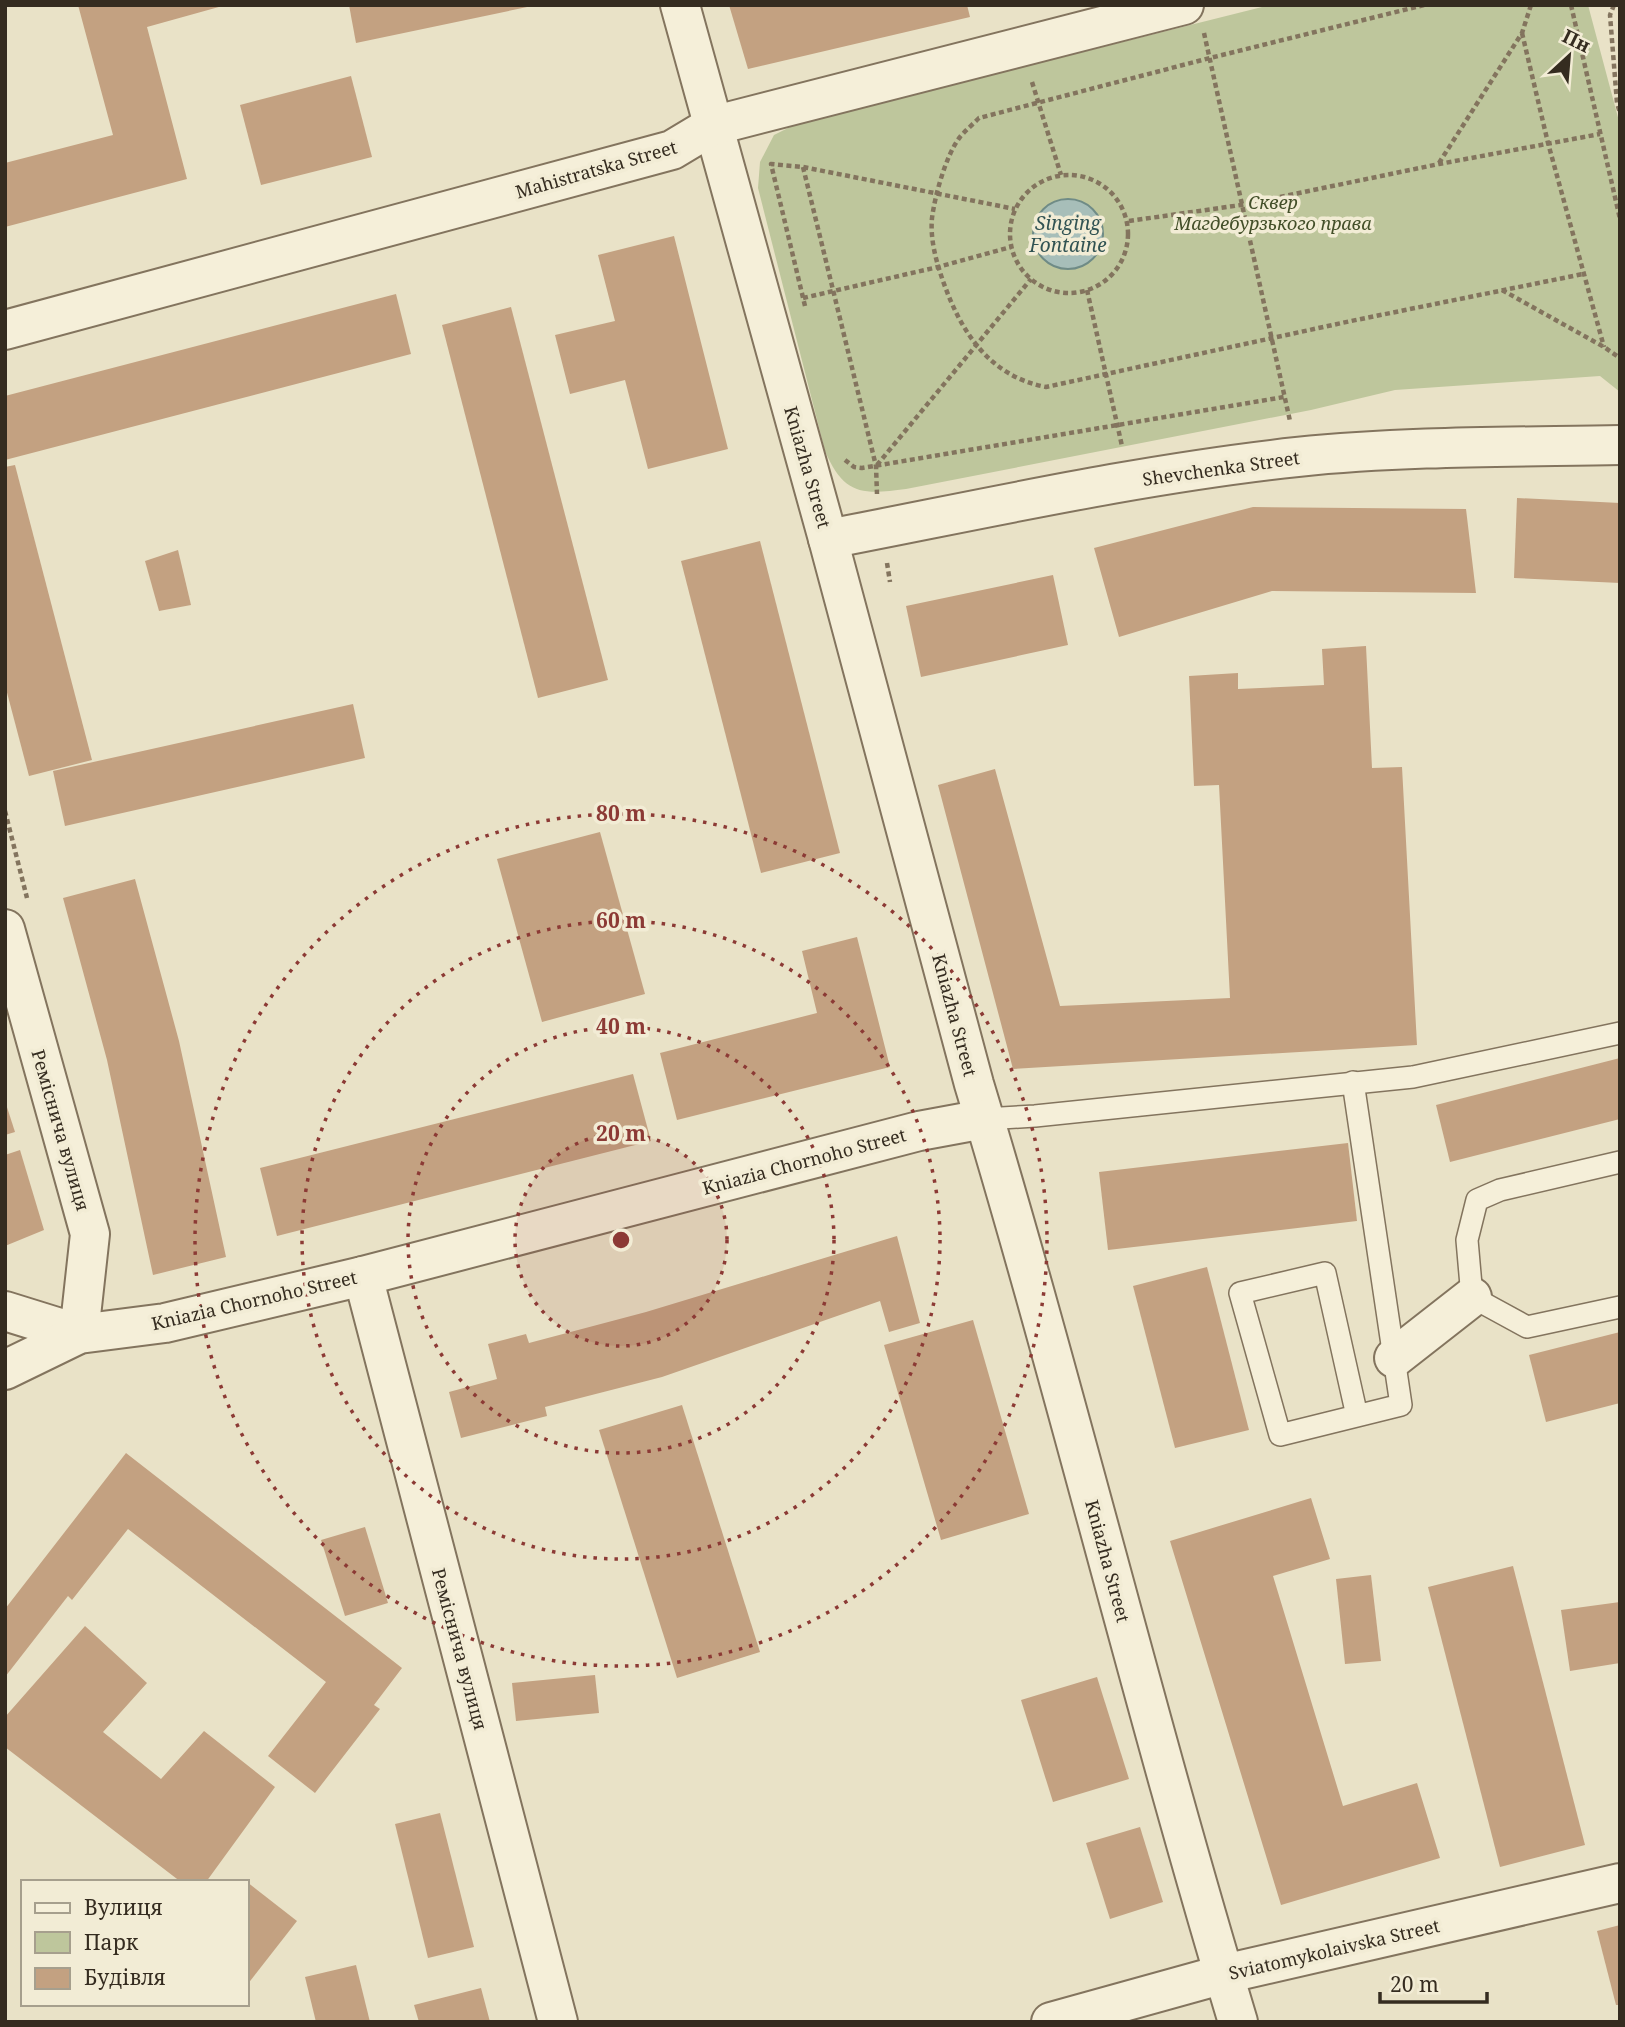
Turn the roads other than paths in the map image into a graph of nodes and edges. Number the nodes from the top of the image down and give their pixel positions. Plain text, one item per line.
1 (680, 5) edge
2 (1184, 5) edge
3 (712, 126) junction
4 (5, 330) edge
5 (1620, 445) edge
6 (828, 539) junction
7 (5, 929) edge
8 (1620, 1033) edge
9 (1353, 1082) junction
10 (984, 1119) junction
11 (1620, 1162) edge
12 (363, 1276) junction
13 (1472, 1297) junction
14 (1620, 1307) edge
15 (5, 1311) edge
16 (79, 1334) junction
17 (1394, 1358) junction
18 (5, 1370) edge
19 (1357, 1416) junction
20 (1620, 1883) edge
21 (1224, 1974) junction
22 (558, 2022) edge
23 (1051, 2022) edge
24 (1238, 2022) edge

1 - 3 street, Kniazha Street
2 - 3 street, Mahistratska Street
3 - 4 street, Mahistratska Street
3 - 6 street, Kniazha Street
5 - 6 street, Shevchenka Street
6 - 10 street, Kniazha Street
7 - 16 street, Реміснича вулиця
8 - 9 lane, Kniazia Chornoho Street
9 - 10 lane, Kniazia Chornoho Street
9 - 17 lane
10 - 12 street, Kniazia Chornoho Street
10 - 21 street, Kniazha Street
11 - 13 lane
12 - 16 street, Kniazia Chornoho Street
12 - 22 street, Реміснича вулиця
13 - 14 lane
13 - 17 street
15 - 16 street
16 - 18 street, Kniazia Chornoho Street
17 - 19 lane
19 - 19 lane
20 - 21 street, Sviatomykolaivska Street
21 - 23 street, Sviatomykolaivska Street
21 - 24 street, Kniazha Street

